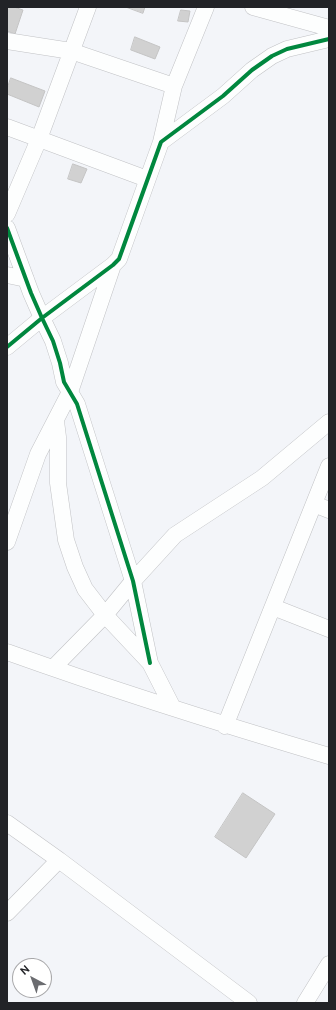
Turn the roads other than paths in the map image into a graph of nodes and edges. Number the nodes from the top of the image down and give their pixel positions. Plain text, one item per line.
1 (88, 7) edge
2 (206, 7) edge
3 (253, 7) edge
4 (329, 28) edge
5 (329, 39) edge
6 (7, 41) edge
7 (71, 51) junction
8 (174, 86) junction
9 (7, 127) edge
10 (39, 139) junction
11 (161, 142) junction
12 (147, 179) junction
13 (7, 214) edge
14 (7, 228) edge
15 (113, 265) junction
16 (7, 275) edge
17 (26, 280) junction
18 (42, 318) junction
19 (7, 347) edge
20 (70, 392) junction
21 (56, 421) junction
22 (329, 422) edge
23 (329, 466) edge
24 (314, 504) junction
25 (329, 510) edge
26 (7, 542) edge
27 (133, 581) junction
28 (273, 607) junction
29 (105, 615) junction
30 (329, 629) edge
31 (7, 652) edge
32 (150, 663) junction
33 (53, 668) junction
34 (173, 708) junction
35 (225, 726) junction
36 (329, 756) edge
37 (7, 823) edge
38 (59, 860) junction
39 (7, 913) edge
40 (329, 964) edge
41 (325, 978) edge
42 (249, 1003) edge
43 (305, 1003) edge

1 - 7 street
2 - 8 street
3 - 4 street
5 - 11 street
6 - 7 street
7 - 8 street
7 - 10 street
8 - 11 street
9 - 10 street
10 - 12 street
10 - 13 street
11 - 12 street
12 - 15 street
14 - 17 street
15 - 18 street
15 - 20 street
16 - 17 street
17 - 18 street
18 - 19 street
18 - 20 street
20 - 21 street
20 - 27 street
21 - 26 street
21 - 29 street
22 - 27 street
23 - 24 street
24 - 25 street
24 - 28 street
27 - 29 street
27 - 32 street
28 - 30 street
28 - 35 street
29 - 32 street
29 - 33 street
31 - 33 street
32 - 34 street
33 - 34 street
34 - 35 street
35 - 36 street
37 - 38 street
38 - 39 street
38 - 42 street
40 - 41 street
41 - 43 street

